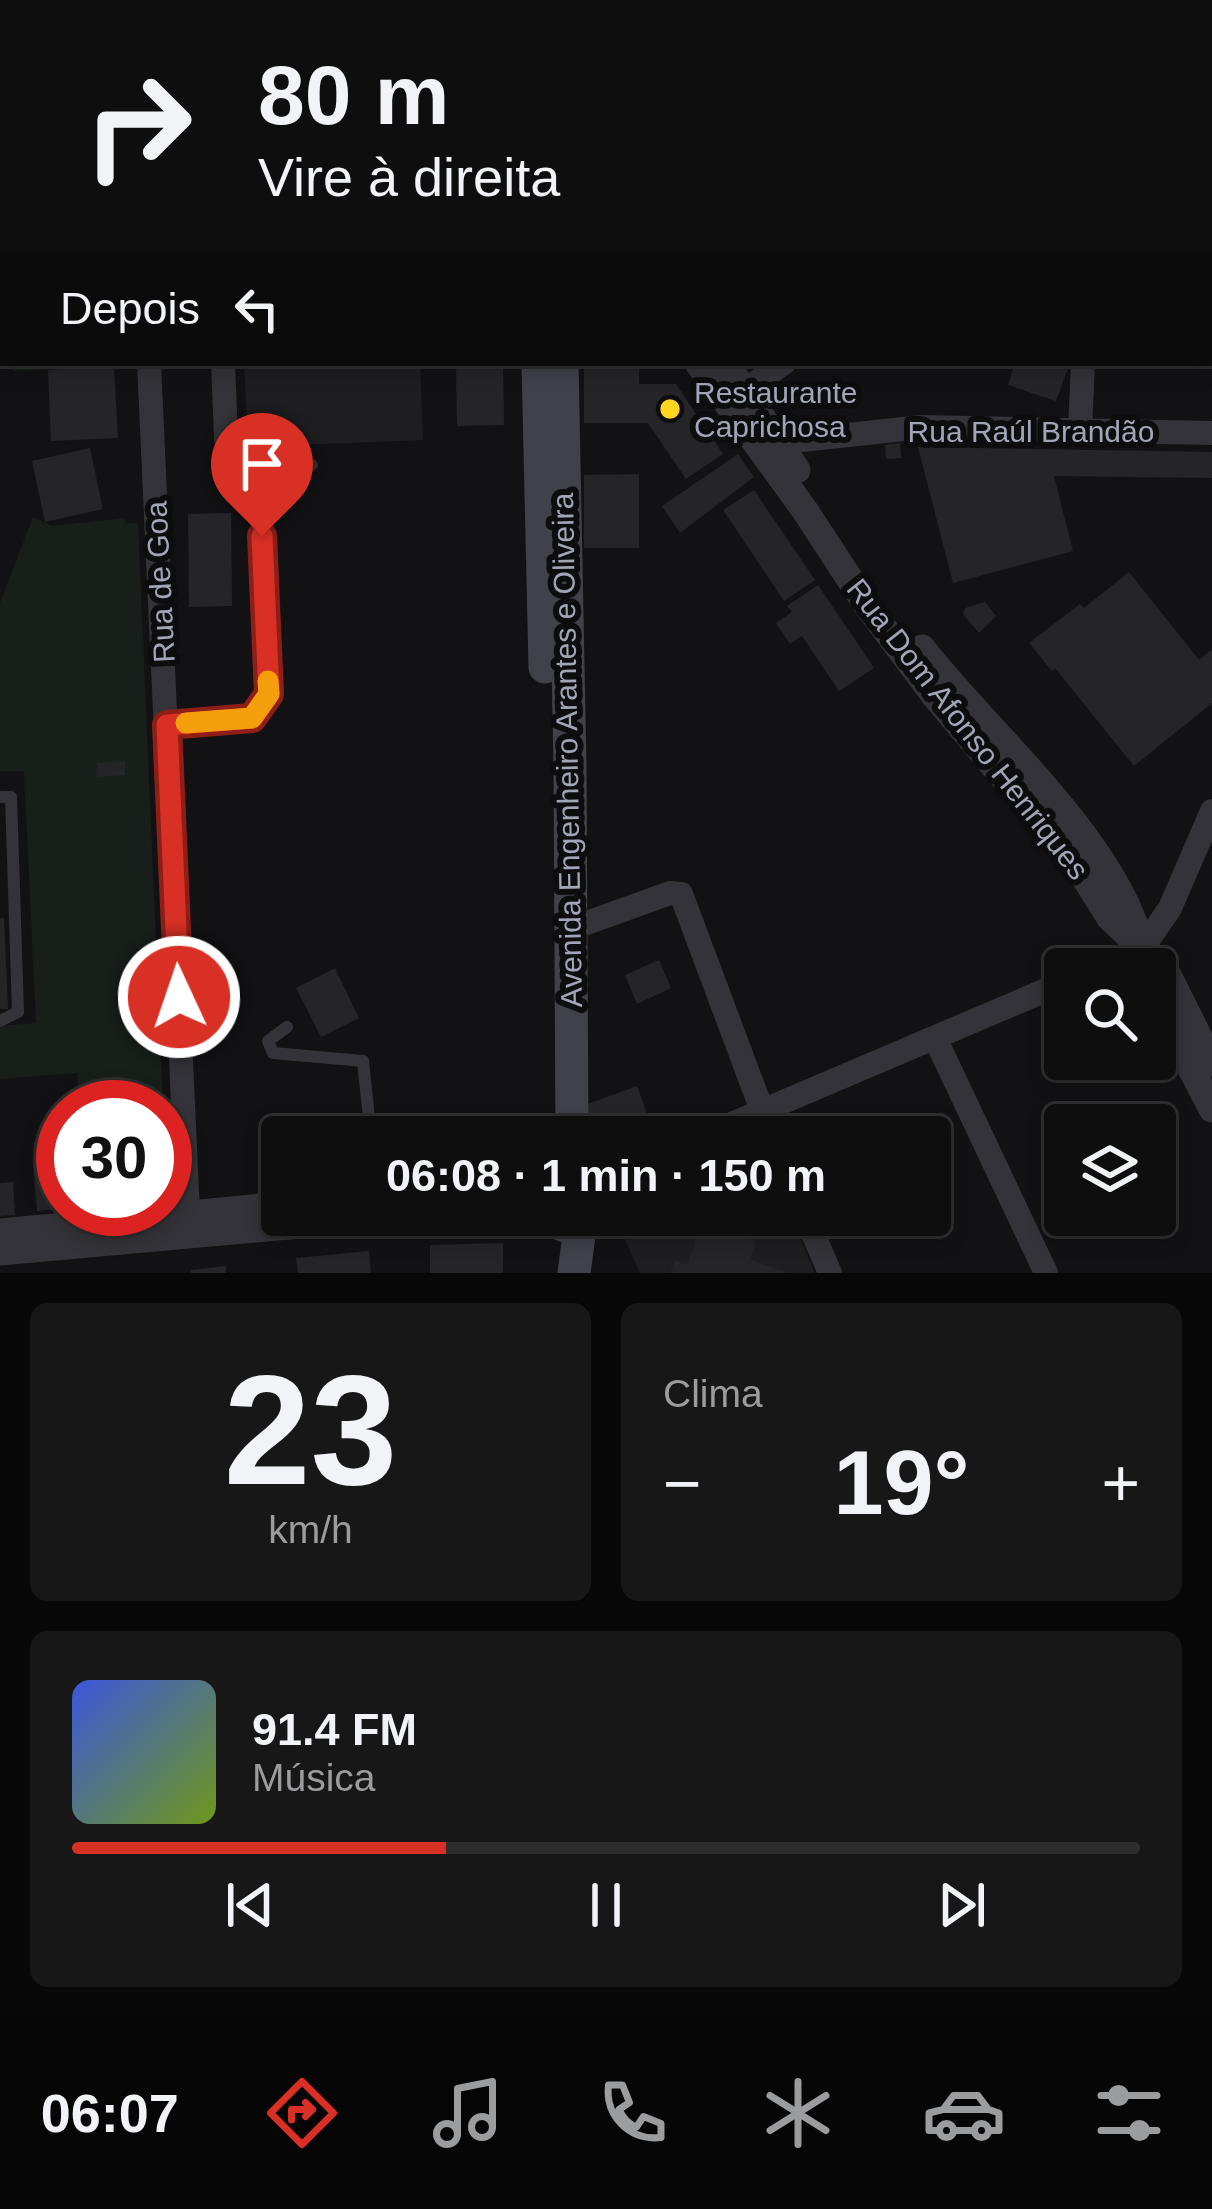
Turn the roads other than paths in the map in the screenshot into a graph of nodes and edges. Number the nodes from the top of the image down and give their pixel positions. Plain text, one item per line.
1 (149, 366) edge
2 (223, 366) edge
3 (538, 366) edge
4 (562, 366) edge
5 (701, 366) edge
6 (728, 366) edge
7 (780, 366) edge
8 (1083, 366) edge
9 (746, 390) junction
10 (1080, 430) junction
11 (1212, 433) edge
12 (226, 438) dead end
13 (768, 443) junction
14 (312, 465) dead end
15 (167, 725) junction
16 (0, 797) edge
17 (1212, 811) edge
18 (570, 929) junction
19 (1142, 948) edge
20 (1150, 948) edge
21 (1044, 991) edge
22 (1176, 991) edge
23 (0, 1021) edge
24 (287, 1027) dead end
25 (934, 1038) junction
26 (1176, 1040) edge
27 (1212, 1063) edge
28 (183, 1080) edge
29 (1212, 1109) edge
30 (762, 1112) junction
31 (369, 1116) edge
32 (548, 1116) edge
33 (572, 1116) edge
34 (752, 1116) edge
35 (764, 1116) edge
36 (261, 1209) edge
37 (261, 1220) edge
38 (192, 1223) edge
39 (192, 1223) edge
40 (36, 1230) edge
41 (0, 1232) edge
42 (105, 1236) edge
43 (564, 1236) edge
44 (569, 1236) edge
45 (814, 1236) edge
46 (0, 1252) edge
47 (556, 1273) edge
48 (574, 1273) edge
49 (830, 1273) edge
50 (1046, 1273) edge

1 - 15 street, Rua de Goa
2 - 12 street
3 - 32 main road, Avenida Engenheiro Arantes e Oliveira
4 - 18 main road, Avenida Engenheiro Arantes e Oliveira
5 - 13 street, Rua Dom Afonso Henriques
6 - 9 street, Rua Dom Afonso Henriques
7 - 9 street
8 - 10 street
9 - 13 street, Rua Dom Afonso Henriques
10 - 11 street, Rua Raúl Brandão
10 - 13 street, Rua Raúl Brandão
13 - 19 street, Rua Dom Afonso Henriques
14 - 15 lane
15 - 28 street, Rua de Goa
16 - 23 lane
17 - 20 street
18 - 30 street
18 - 33 main road, Avenida Engenheiro Arantes e Oliveira
21 - 25 street
22 - 27 street, Rua Dom Afonso Henriques
24 - 31 lane
25 - 30 street
25 - 50 street
26 - 29 street
30 - 34 street
30 - 35 street
36 - 38 street
37 - 39 street
40 - 41 street
42 - 46 street
43 - 47 main road
44 - 48 main road
45 - 49 street

